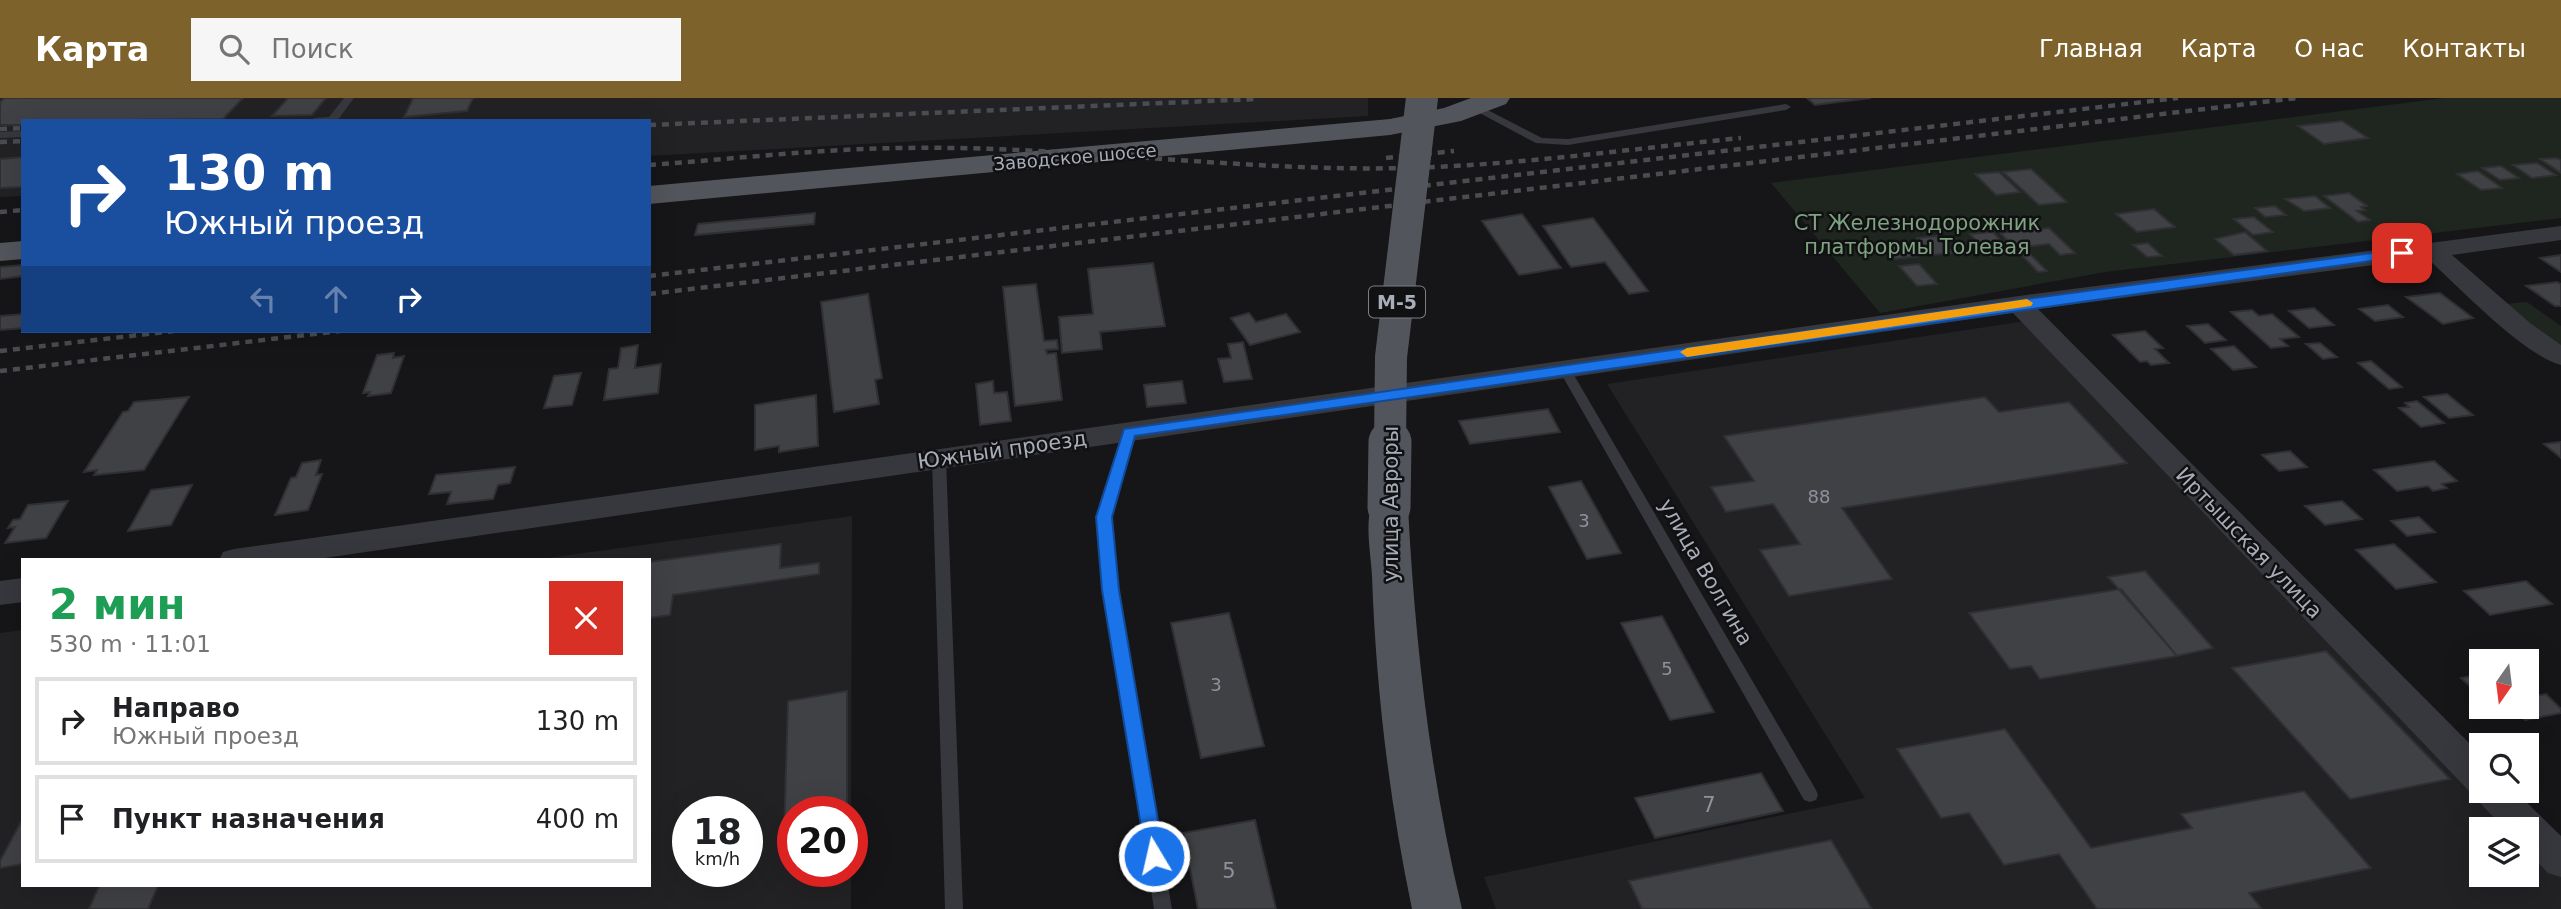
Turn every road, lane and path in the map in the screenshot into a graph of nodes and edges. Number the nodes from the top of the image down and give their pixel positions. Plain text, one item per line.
1 (349, 98) edge
2 (1422, 98) edge
3 (1486, 103) edge
4 (1786, 107) dead end
5 (333, 119) edge
6 (21, 134) edge
7 (0, 135) edge
8 (651, 195) edge
9 (2561, 233) edge
10 (2431, 249) junction
11 (21, 250) edge
12 (0, 252) edge
13 (2019, 304) junction
14 (2561, 357) edge
15 (1565, 370) junction
16 (1129, 432) junction
17 (939, 459) junction
18 (248, 558) edge
19 (21, 590) edge
20 (0, 593) edge
21 (2469, 767) edge
22 (1810, 795) dead end
23 (2504, 803) edge
24 (2561, 861) edge
25 (954, 909) edge
26 (1163, 909) edge
27 (1437, 909) edge

1 - 5 lane
2 - 27 main road, улица Авроры / М-5, bridge
3 - 4 lane
3 - 8 main road, Заводское шоссе
6 - 7 lane
9 - 10 street, Южный проезд
10 - 13 street, Южный проезд
10 - 14 street
11 - 12 main road
13 - 15 street, Южный проезд
13 - 21 street, Иртышская улица
15 - 16 street, Южный проезд
15 - 22 lane, улица Волгина
16 - 17 street, Южный проезд
16 - 26 lane
17 - 18 street, Южный проезд
17 - 25 lane
19 - 20 street
23 - 24 street

